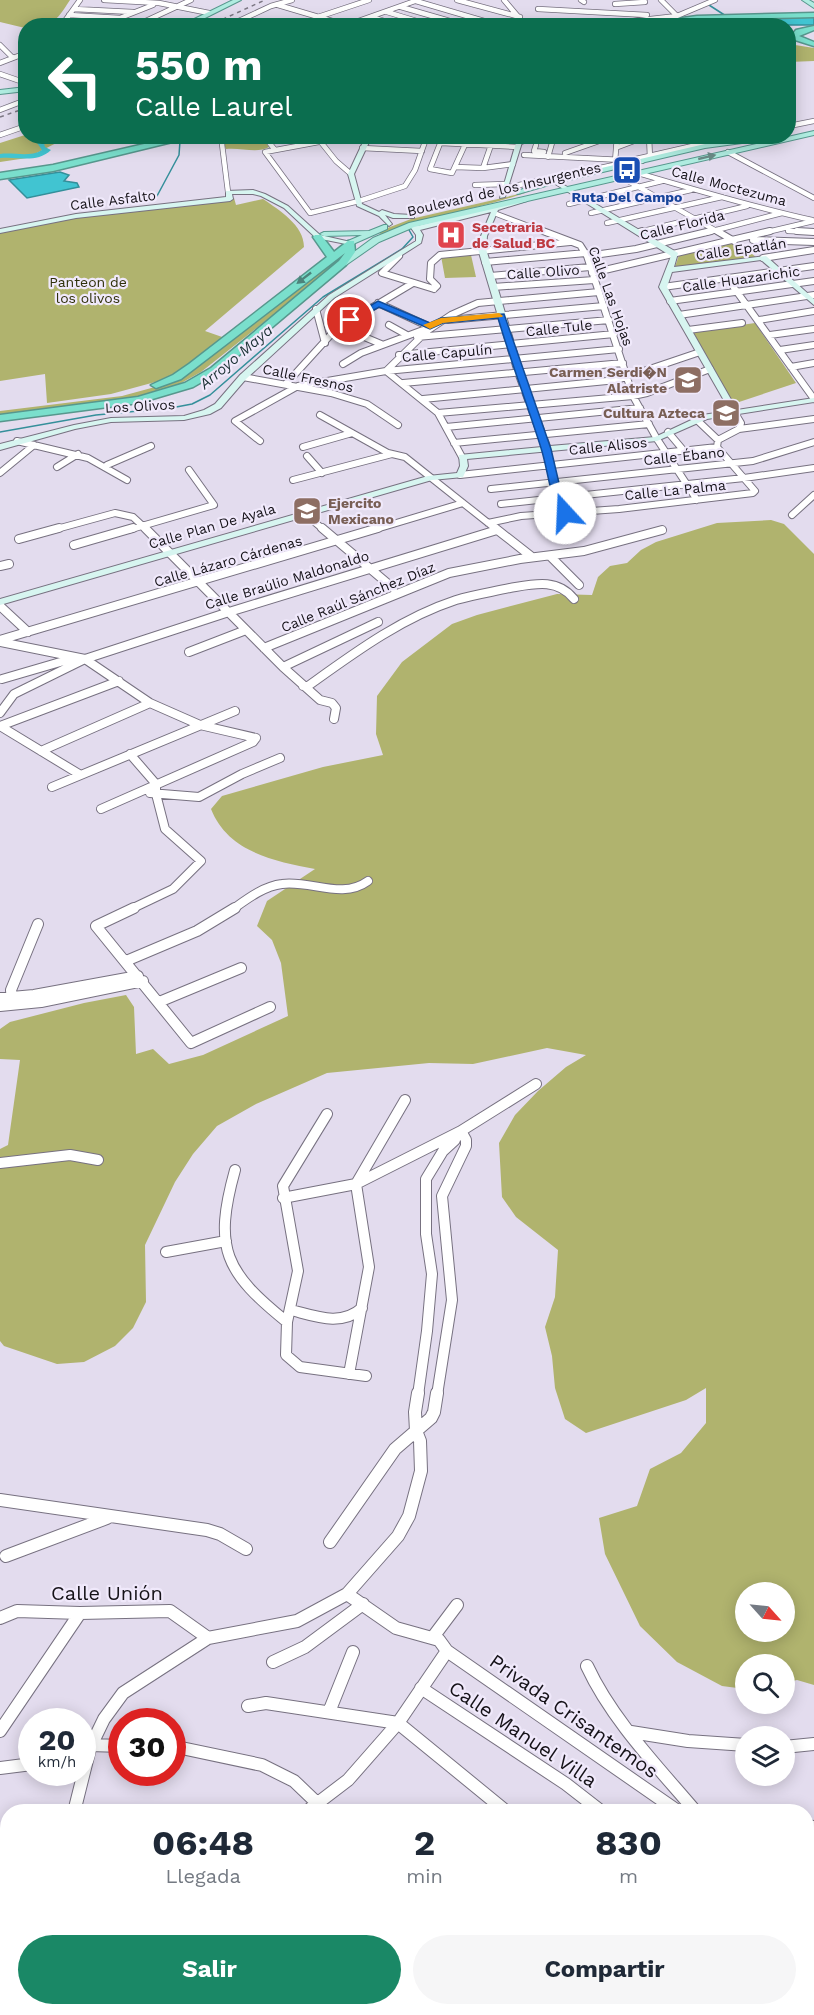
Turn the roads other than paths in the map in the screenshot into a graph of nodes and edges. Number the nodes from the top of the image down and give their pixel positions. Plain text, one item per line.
1 (80, 0) edge
2 (104, 0) edge
3 (191, 0) edge
4 (238, 0) edge
5 (292, 0) edge
6 (369, 0) edge
7 (400, 0) edge
8 (458, 0) edge
9 (504, 0) edge
10 (535, 0) edge
11 (661, 0) edge
12 (715, 0) edge
13 (805, 0) edge
14 (161, 1) edge
15 (415, 1) edge
16 (627, 2) edge
17 (645, 2) dead end
18 (582, 3) edge
19 (598, 4) dead end
20 (615, 4) dead end
21 (795, 4) edge
22 (813, 4) edge
23 (278, 5) junction
24 (176, 6) junction
25 (564, 6) dead end
26 (401, 7) junction
27 (621, 8) dead end
28 (638, 8) dead end
29 (74, 9) junction
30 (568, 10) junction
31 (587, 11) junction
32 (133, 12) junction
33 (387, 12) junction
34 (209, 13) junction
35 (607, 13) junction
36 (626, 14) junction
37 (814, 14) edge
38 (69, 15) junction
39 (748, 16) junction
40 (318, 17) junction
41 (372, 17) junction
42 (520, 17) joint
43 (679, 17) junction
44 (67, 18) edge
45 (120, 18) joint
46 (151, 18) edge
47 (199, 18) edge
48 (245, 18) edge
49 (322, 18) edge
50 (369, 18) edge
51 (375, 18) edge
52 (407, 18) edge
53 (439, 18) edge
54 (473, 18) edge
55 (632, 18) edge
56 (637, 18) edge
57 (658, 18) edge
58 (668, 18) edge
59 (814, 28) edge
60 (796, 29) edge
61 (796, 35) edge
62 (796, 39) edge
63 (796, 42) edge
64 (0, 45) edge
65 (814, 45) edge
66 (0, 52) edge
67 (8, 53) junction
68 (18, 56) edge
69 (13, 58) junction
70 (0, 63) edge
71 (0, 74) edge
72 (18, 76) edge
73 (12, 79) junction
74 (18, 81) edge
75 (18, 90) edge
76 (0, 92) edge
77 (18, 103) edge
78 (0, 110) edge
79 (814, 121) edge
80 (796, 125) edge
81 (814, 128) edge
82 (18, 129) edge
83 (796, 130) edge
84 (814, 133) edge
85 (0, 135) edge
86 (796, 137) edge
87 (143, 144) edge
88 (158, 144) edge
89 (222, 144) edge
90 (270, 144) edge
91 (305, 144) edge
92 (322, 144) edge
93 (365, 144) edge
94 (424, 144) edge
95 (440, 144) edge
96 (466, 144) joint
97 (501, 144) edge
98 (519, 144) edge
99 (552, 144) edge
100 (590, 144) edge
101 (618, 144) edge
102 (626, 144) edge
103 (648, 144) edge
104 (701, 144) edge
105 (717, 144) edge
106 (764, 144) edge
107 (483, 145) joint
108 (491, 145) junction
109 (536, 145) dead end
110 (584, 146) junction
111 (618, 147) junction
112 (363, 148) junction
113 (275, 150) junction
114 (422, 151) junction
115 (728, 152) junction
116 (565, 153) dead end
117 (549, 154) junction
118 (524, 155) dead end
119 (583, 158) junction
120 (645, 159) junction
121 (614, 164) junction
122 (513, 165) junction
123 (455, 167) junction
124 (483, 168) junction
125 (638, 173) junction
126 (351, 174) junction
127 (0, 175) edge
128 (621, 177) junction
129 (554, 181) junction
130 (664, 181) junction
131 (476, 185) dead end
132 (505, 186) junction
133 (637, 187) junction
134 (693, 189) junction
135 (568, 190) junction
136 (229, 195) junction
137 (542, 195) junction
138 (725, 196) junction
139 (502, 197) junction
140 (656, 198) junction
141 (814, 198) edge
142 (584, 200) junction
143 (359, 201) junction
144 (569, 204) dead end
145 (749, 205) junction
146 (674, 208) junction
147 (601, 210) junction
148 (494, 211) junction
149 (591, 213) dead end
150 (782, 213) junction
151 (693, 219) junction
152 (814, 220) edge
153 (619, 221) junction
154 (607, 223) dead end
155 (389, 224) junction
156 (413, 224) junction
157 (713, 230) junction
158 (777, 230) junction
159 (0, 231) edge
160 (639, 232) junction
161 (814, 232) edge
162 (318, 234) junction
163 (378, 234) junction
164 (733, 241) junction
165 (575, 242) junction
166 (814, 242) edge
167 (351, 243) junction
168 (658, 244) junction
169 (482, 249) junction
170 (814, 250) edge
171 (586, 255) junction
172 (675, 255) junction
173 (332, 256) junction
174 (399, 256) junction
175 (764, 258) junction
176 (485, 262) junction
177 (343, 263) junction
178 (814, 266) edge
179 (670, 270) junction
180 (779, 271) junction
181 (592, 273) junction
182 (490, 276) junction
183 (727, 278) junction
184 (814, 281) edge
185 (413, 283) junction
186 (793, 284) junction
187 (493, 287) junction
188 (663, 287) junction
189 (434, 289) junction
190 (599, 292) junction
191 (737, 292) junction
192 (421, 295) dead end
193 (810, 296) edge
194 (670, 301) junction
195 (498, 302) junction
196 (378, 303) junction
197 (814, 303) edge
198 (747, 305) junction
199 (604, 306) junction
200 (316, 309) junction
201 (814, 311) edge
202 (501, 315) junction
203 (679, 315) junction
204 (609, 320) junction
205 (759, 320) junction
206 (441, 321) junction
207 (742, 322) dead end
208 (389, 326) dead end
209 (427, 328) junction
210 (814, 329) edge
211 (506, 330) junction
212 (688, 330) junction
213 (614, 334) junction
214 (407, 335) junction
215 (770, 335) junction
216 (362, 336) dead end
217 (416, 338) junction
218 (325, 343) junction
219 (381, 344) junction
220 (511, 345) junction
221 (814, 345) edge
222 (619, 349) junction
223 (780, 350) junction
224 (700, 352) junction
225 (399, 355) junction
226 (515, 359) junction
227 (623, 363) junction
228 (814, 363) edge
229 (343, 364) dead end
230 (791, 367) junction
231 (710, 369) junction
232 (386, 371) junction
233 (519, 373) junction
234 (243, 376) junction
235 (626, 377) junction
236 (814, 381) edge
237 (403, 383) junction
238 (802, 383) junction
239 (286, 384) junction
240 (298, 386) junction
241 (524, 388) junction
242 (633, 396) junction
243 (423, 399) junction
244 (814, 399) edge
245 (530, 406) junction
246 (640, 408) junction
247 (0, 409) edge
248 (735, 412) junction
249 (438, 413) junction
250 (320, 415) dead end
251 (0, 418) edge
252 (814, 418) edge
253 (536, 419) junction
254 (697, 420) junction
255 (649, 424) junction
256 (398, 425) dead end
257 (447, 427) junction
258 (739, 429) junction
259 (668, 432) junction
260 (352, 433) junction
261 (541, 435) junction
262 (657, 439) junction
263 (17, 441) junction
264 (260, 441) dead end
265 (814, 442) edge
266 (454, 443) junction
267 (717, 443) junction
268 (34, 445) junction
269 (151, 446) dead end
270 (0, 447) edge
271 (303, 447) dead end
272 (547, 449) junction
273 (684, 451) junction
274 (666, 453) junction
275 (78, 454) junction
276 (392, 454) junction
277 (307, 456) dead end
278 (462, 457) junction
279 (731, 463) junction
280 (107, 465) junction
281 (551, 465) junction
282 (57, 467) dead end
283 (675, 468) junction
284 (814, 468) edge
285 (189, 470) dead end
286 (0, 473) edge
287 (322, 473) junction
288 (460, 475) junction
289 (431, 478) junction
290 (744, 478) junction
291 (127, 480) dead end
292 (293, 480) dead end
293 (554, 482) junction
294 (686, 484) junction
295 (491, 489) dead end
296 (814, 495) edge
297 (558, 496) junction
298 (697, 500) junction
299 (462, 503) junction
300 (501, 504) dead end
301 (565, 513) junction
302 (305, 514) junction
303 (792, 515) dead end
304 (488, 523) junction
305 (143, 525) junction
306 (497, 530) junction
307 (662, 530) dead end
308 (19, 539) dead end
309 (337, 542) junction
310 (74, 545) dead end
311 (522, 549) junction
312 (171, 551) junction
313 (532, 557) junction
314 (551, 557) junction
315 (520, 559) junction
316 (9, 564) dead end
317 (0, 566) edge
318 (369, 569) junction
319 (199, 581) junction
320 (579, 585) dead end
321 (393, 588) dead end
322 (574, 599) dead end
323 (0, 604) edge
324 (229, 612) junction
325 (378, 622) dead end
326 (246, 630) junction
327 (28, 632) junction
328 (0, 641) edge
329 (264, 648) junction
330 (189, 652) dead end
331 (82, 658) junction
332 (283, 667) junction
333 (2, 679) dead end
334 (119, 681) junction
335 (303, 686) junction
336 (150, 703) junction
337 (235, 711) dead end
338 (0, 713) edge
339 (334, 719) dead end
340 (200, 724) junction
341 (0, 726) edge
342 (41, 751) junction
343 (130, 754) junction
344 (280, 758) dead end
345 (79, 774) junction
346 (156, 784) junction
347 (52, 787) dead end
348 (141, 791) junction
349 (156, 794) junction
350 (101, 809) dead end
351 (368, 881) dead end
352 (38, 924) dead end
353 (126, 961) junction
354 (241, 968) dead end
355 (140, 979) junction
356 (7, 1000) edge
357 (159, 1002) junction
358 (0, 1006) edge
359 (270, 1007) dead end
360 (536, 1084) dead end
361 (405, 1100) dead end
362 (327, 1114) dead end
363 (458, 1132) junction
364 (98, 1160) dead end
365 (0, 1163) edge
366 (234, 1170) dead end
367 (356, 1184) junction
368 (284, 1198) junction
369 (226, 1241) junction
370 (166, 1252) dead end
371 (362, 1308) junction
372 (291, 1310) junction
373 (287, 1322) junction
374 (427, 1331) junction
375 (446, 1332) junction
376 (349, 1374) junction
377 (366, 1376) dead end
378 (418, 1436) junction
379 (0, 1500) edge
380 (109, 1517) junction
381 (330, 1542) dead end
382 (246, 1549) dead end
383 (6, 1556) dead end
384 (347, 1593) junction
385 (363, 1604) junction
386 (458, 1605) dead end
387 (80, 1613) junction
388 (0, 1618) edge
389 (433, 1637) junction
390 (208, 1638) junction
391 (447, 1651) junction
392 (353, 1652) dead end
393 (273, 1662) dead end
394 (587, 1666) dead end
395 (421, 1688) junction
396 (248, 1706) dead end
397 (329, 1712) junction
398 (398, 1723) junction
399 (0, 1731) edge
400 (96, 1731) edge
401 (631, 1732) junction
402 (735, 1744) edge
403 (814, 1744) edge
404 (795, 1746) edge
405 (186, 1749) edge
406 (18, 1766) edge
407 (0, 1768) edge
408 (79, 1786) edge
409 (75, 1804) edge
410 (308, 1804) edge
411 (316, 1804) edge
412 (497, 1804) edge
413 (592, 1804) edge
414 (667, 1804) edge
415 (689, 1804) edge

1 - 29 street
2 - 14 street
3 - 24 street
4 - 34 main road
5 - 23 street
6 - 40 street
7 - 15 street
8 - 42 street
9 - 42 street
10 - 30 street
11 - 43 street
12 - 43 street
13 - 22 main road
14 - 24 street
14 - 32 street
15 - 26 street
15 - 54 street
16 - 17 street
16 - 20 street
18 - 31 street
19 - 35 street
21 - 39 highway
22 - 37 highway
23 - 40 street
23 - 48 street
24 - 34 street
24 - 46 street
25 - 30 street
26 - 33 street
26 - 53 street
27 - 36 street
28 - 56 street
29 - 32 street
29 - 38 street
30 - 31 street
31 - 35 street
32 - 45 street
33 - 41 street
33 - 52 street
34 - 47 main road
35 - 36 street
36 - 55 street
37 - 39 highway
38 - 44 street
38 - 45 street
39 - 43 highway
40 - 49 street
41 - 50 street
41 - 51 street
43 - 57 street
43 - 58 highway
59 - 60 highway
59 - 61 highway
62 - 65 highway
63 - 65 highway
64 - 67 street
66 - 67 street
67 - 69 street
68 - 69 street
69 - 70 street
71 - 73 street
72 - 73 street
73 - 74 street
75 - 76 main road
77 - 78 street
79 - 80 street
81 - 83 main road
82 - 85 street
84 - 86 main road, Boulevard de los Insurgentes
87 - 127 highway
88 - 127 highway
89 - 136 street
90 - 113 street
91 - 113 street
92 - 126 street
93 - 112 street
94 - 114 street
95 - 123 street
96 - 107 street
96 - 123 street
97 - 108 street
98 - 122 street
99 - 117 street
100 - 110 street
101 - 111 street
102 - 111 street
103 - 120 street
104 - 120 street
105 - 120 main road, Boulevard de los Insurgentes
106 - 115 main road, Boulevard de los Insurgentes
107 - 108 street
108 - 124 street
109 - 117 street
110 - 116 street
110 - 119 street
111 - 121 street
112 - 114 street
112 - 126 street
113 - 143 street
114 - 143 street
125 -> 115 main road, Boulevard de los Insurgentes
115 - 141 street
117 - 118 street
117 - 119 street
119 - 121 street
120 - 121 main road, Boulevard de los Insurgentes
121 - 129 main road, Boulevard de los Insurgentes
121 - 132 street
122 - 124 street
122 - 132 street
123 - 124 street
125 - 128 main road, Boulevard de los Insurgentes
125 - 130 street, Calle Moctezuma
126 - 143 street
128 - 133 street
128 - 135 main road, Boulevard de los Insurgentes
129 - 135 street
129 - 139 main road, Boulevard de los Insurgentes
130 - 133 street
130 - 134 street, Calle Moctezuma
131 - 132 street
132 - 139 street
133 - 140 street
133 - 142 street
134 - 138 street, Calle Moctezuma
134 - 140 street
135 - 137 main road, Boulevard de los Insurgentes
135 - 142 street
136 - 159 street, Calle Asfalto
136 - 162 street, Calle Asfalto
137 - 148 street
137 - 156 main road, Boulevard de los Insurgentes
138 - 145 street, Calle Moctezuma
138 - 146 street
139 - 156 main road, Boulevard de los Insurgentes
140 - 146 street
140 - 147 street
142 - 144 street
142 - 147 street
143 - 155 street
143 - 156 street
145 - 150 street, Calle Moctezuma
145 - 151 street
146 - 151 street
146 - 153 street
147 - 149 street
147 - 153 street
148 - 156 street
148 - 165 street, Calle Las Hojas
148 - 169 street
150 - 152 street, Calle Moctezuma
150 - 157 street, Calle Florida
151 - 157 street
151 - 160 street
152 - 158 street
153 - 154 street
153 - 160 street
155 - 156 main road, Boulevard de los Insurgentes
155 - 163 main road, Boulevard de los Insurgentes
156 - 163 main road, Boulevard de los Insurgentes
156 - 174 street, Los Olivos
157 - 164 street
157 - 168 street, Calle Florida
158 - 161 street
158 - 164 street
160 - 168 street
162 - 163 main road
162 - 167 street
162 - 173 highway
163 - 167 main road
163 - 177 main road, Boulevard de los Insurgentes
164 - 166 street
164 - 172 street
165 - 169 street
165 - 171 street, Calle Las Hojas
167 - 173 highway
167 - 177 highway
168 - 171 street, Calle Florida
168 - 172 street
169 - 176 street
169 - 189 street
170 - 175 street, Calle Epatlán
171 - 176 street, Calle Florida
171 - 181 street, Calle Las Hojas
172 - 179 street
172 - 181 street
173 -> 247 highway
174 - 185 street
174 - 200 street, Los Olivos
175 - 179 street, Calle Epatlán
175 - 180 street
176 - 182 street
177 - 251 highway, Boulevard de los Insurgentes
178 - 180 street
179 - 188 street
180 - 183 street
180 - 186 street
181 - 182 street
181 - 187 street, Calle Olivo
181 - 190 street, Calle Las Hojas
182 - 187 street
183 - 188 street
183 - 191 street
184 - 186 street, Calle Huazarichic
185 - 189 street
185 - 196 street
186 - 191 street, Calle Huazarichic
186 - 193 street
187 - 195 street
188 - 194 street
189 - 192 street
190 - 195 street
190 - 199 street, Calle Las Hojas
191 - 194 street, Calle Huazarichic
191 - 198 street
193 - 197 street
193 - 198 street
194 - 203 street
195 - 202 street
195 - 206 street
196 - 209 street
196 - 218 street
198 - 203 street
198 - 205 street
199 - 202 street
199 - 204 street, Calle Las Hojas
200 - 218 street
200 - 234 street, Los Olivos
201 - 205 street
202 - 206 street
202 - 211 street
203 - 212 street
204 - 211 street
204 - 213 street, Calle Las Hojas
205 - 215 street
206 - 209 street
207 - 212 street
208 - 214 street
209 - 214 street
209 - 217 street
210 - 215 street
211 - 217 street
211 - 220 street
212 - 224 street
213 - 220 street, Calle Tule
213 - 222 street, Calle Las Hojas
214 - 219 street
215 - 223 street
216 - 219 street
217 - 225 street
218 - 239 street
219 - 229 street
220 - 225 street, Calle Tule
220 - 226 street
221 - 223 street
222 - 226 street, Calle Capulín
222 - 227 street, Calle Las Hojas
223 - 230 street
224 - 231 street
224 - 235 street
225 - 232 street
226 - 232 street, Calle Capulín
226 - 233 street
227 - 233 street
227 - 235 street, Calle Las Hojas
228 - 230 street
230 - 238 street
231 - 242 street
231 - 248 street
232 - 237 street
232 - 240 street, Calle Capulín
233 - 237 street
233 - 241 street
234 - 239 street, Calle Fresnos
234 - 263 street, Los Olivos
235 - 241 street
235 - 242 street, Calle Las Hojas
236 - 238 street
237 - 243 street
238 - 244 street
239 - 240 street, Calle Fresnos
240 - 256 street, Calle Fresnos
240 - 264 street
241 - 243 street
241 - 245 street
242 - 245 street
242 - 246 street, Calle Las Hojas
243 - 249 street
244 - 248 street
245 - 249 street
245 - 253 street
246 - 253 street
246 - 255 street, Calle Las Hojas
248 - 254 street
248 - 258 street
249 - 257 street
250 - 260 street
252 - 258 street
253 - 257 street
253 - 261 street
254 - 259 street
254 - 267 street
255 - 261 street
255 - 262 street, Calle Las Hojas
257 - 266 street
258 - 267 street
259 - 262 street
259 - 273 street
260 - 271 street
260 - 276 street
261 - 266 street
261 - 272 street
262 - 272 street
262 - 274 street, Calle Las Hojas
263 - 268 street
263 - 270 street, Los Olivos
265 - 279 street, Calle Ébano
266 - 278 street
267 - 273 street, Calle Alisos
267 - 279 street
268 - 275 street
268 - 286 street
269 - 280 street
272 - 278 street
272 - 281 street
273 - 274 street, Calle Alisos
274 - 281 street, Calle Alisos
274 - 283 street, Calle Las Hojas
275 - 280 street
275 - 282 street
276 - 287 street
276 - 289 street
277 - 287 street
278 - 288 street
279 - 283 street, Calle Ébano
279 - 290 street
280 - 291 street
281 - 288 street, Calle Alisos
281 - 293 street
283 - 293 street, Calle Ébano
283 - 294 street, Calle Las Hojas
284 - 290 street
285 - 305 street
287 - 292 street
288 - 289 street, Calle Alisos
289 - 299 street
289 - 302 street, Calle Plan De Ayala
290 - 294 street
290 - 298 street, Calle La Palma
293 - 295 street, Calle Ébano
293 - 297 street
294 - 297 street
294 - 298 street, Calle Las Hojas
296 - 303 street
297 - 300 street
297 - 301 street
298 - 301 street, Calle La Palma
299 - 304 street
299 - 309 street, Calle Lázaro Cárdenas
301 - 304 street, Calle La Palma
302 - 309 street
302 - 312 street, Calle Plan De Ayala
304 - 306 street
305 - 308 street
305 - 310 street
305 - 312 street
306 - 311 street
306 - 318 street, Calle Braúlio Maldonaldo
307 - 314 street, Calle Raúl Sánchez Díaz
309 - 318 street
309 - 319 street, Calle Lázaro Cárdenas
311 - 313 street
311 - 315 street
312 - 319 street
312 - 323 street, Calle Plan De Ayala
313 - 314 street, Calle Raúl Sánchez Díaz
313 - 315 street, Calle Raúl Sánchez Díaz
314 - 320 street
315 - 329 street, Calle Raúl Sánchez Díaz
316 - 317 street
318 - 321 street
318 - 324 street, Calle Braúlio Maldonaldo
319 - 324 street
319 - 327 street, Calle Lázaro Cárdenas
322 - 335 street
323 - 327 street
324 - 326 street
324 - 331 street, Calle Braúlio Maldonaldo
325 - 332 street
326 - 329 street
326 - 330 street
327 - 328 street, Calle Lázaro Cárdenas
328 - 331 street
329 - 332 street
331 - 333 street, Calle Braúlio Maldonaldo
331 - 334 street
331 - 338 street
332 - 335 street
334 - 336 street
334 - 341 street
335 - 339 street
336 - 340 street
336 - 342 street
337 - 340 street
340 - 343 street
340 - 346 street
341 - 342 street
342 - 345 street
343 - 345 street
343 - 346 street
344 - 349 street
345 - 347 street
346 - 348 street
346 - 349 street
348 - 349 street
348 - 350 street
349 - 353 street
351 - 353 street
352 - 356 street
353 - 355 street
354 - 357 street
355 - 356 street
355 - 357 street
356 - 358 street
357 - 359 street
360 - 363 street
361 - 367 street
362 - 368 street
363 - 367 street
363 - 374 street
363 - 375 street
364 - 365 street
366 - 369 street
367 - 368 street
367 - 371 street
368 - 372 street
369 - 370 street
369 - 373 street
371 - 372 street
371 - 376 street
372 - 373 street
373 - 376 street
374 - 375 street
374 - 378 street
375 - 378 street
376 - 377 street
378 - 381 street
378 - 384 street
379 - 380 street
380 - 382 street
380 - 383 street
384 - 385 street
384 - 390 street
385 - 389 street
385 - 393 street
386 - 389 street
387 - 388 street, Calle Unión
387 - 390 street, Calle Unión
387 - 399 street
389 - 391 street
390 - 400 street
391 - 395 street
391 - 414 street, Privada Crisantemos
392 - 397 street
394 - 401 street
395 - 398 street
395 - 413 street, Calle Manuel Villa
396 - 397 street
397 - 398 street
398 - 411 street
398 - 412 street
401 - 402 street
401 - 415 street
403 - 404 street
405 - 410 street
406 - 407 street
408 - 409 street

